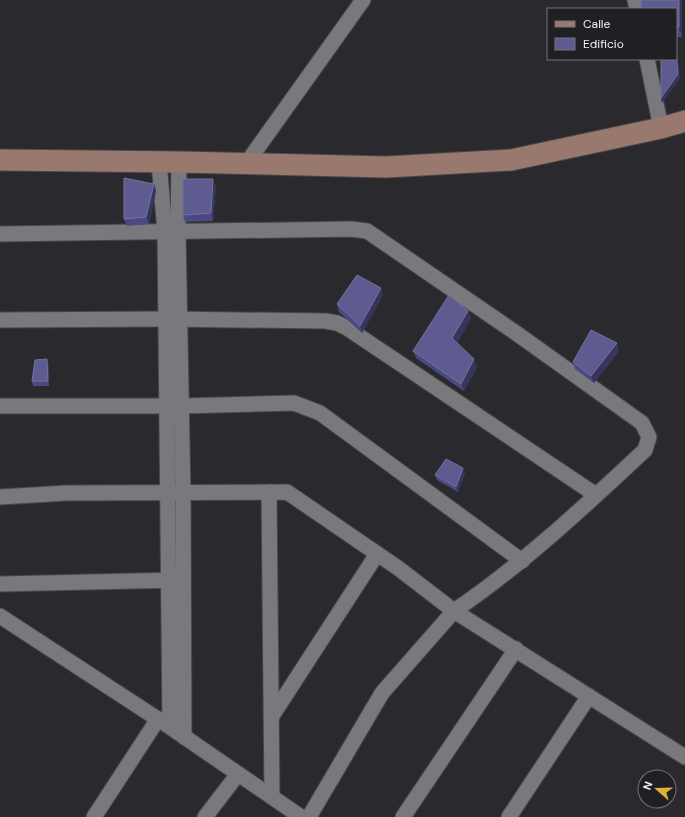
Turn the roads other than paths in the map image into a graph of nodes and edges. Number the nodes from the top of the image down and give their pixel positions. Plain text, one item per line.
1 (363, 0) edge
2 (647, 60) edge
3 (685, 121) edge
4 (661, 128) junction
5 (0, 160) edge
6 (169, 162) junction
7 (246, 164) junction
8 (171, 232) junction
9 (0, 234) edge
10 (173, 319) junction
11 (0, 320) edge
12 (0, 406) edge
13 (175, 406) junction
14 (270, 492) junction
15 (168, 493) junction
16 (183, 494) junction
17 (596, 495) junction
18 (0, 498) edge
19 (377, 554) junction
20 (522, 561) junction
21 (175, 581) junction
22 (0, 584) edge
23 (454, 610) junction
24 (0, 616) edge
25 (516, 649) junction
26 (589, 696) junction
27 (272, 716) junction
28 (164, 723) junction
29 (184, 737) junction
30 (685, 757) edge
31 (238, 774) junction
32 (272, 797) junction
33 (94, 817) edge
34 (205, 817) edge
35 (301, 817) edge
36 (309, 817) edge
37 (403, 817) edge
38 (509, 817) edge

1 - 7 street
2 - 4 street
3 - 4 main road
4 - 7 main road
5 - 6 main road
6 - 7 main road
6 - 8 street
8 - 9 street
8 - 10 street
8 - 17 street
10 - 11 street
10 - 13 street
10 - 17 street
12 - 13 street
13 - 15 street
13 - 16 street
13 - 20 street
14 - 16 street
14 - 19 street
14 - 27 street
15 - 16 street
15 - 18 street
15 - 21 street
16 - 21 street
17 - 20 street
19 - 23 street
19 - 27 street
20 - 23 street
21 - 22 street
21 - 28 street
21 - 29 street
23 - 25 street
23 - 36 street
24 - 28 street
25 - 26 street
25 - 37 street
26 - 30 street
26 - 38 street
27 - 32 street
28 - 29 street
28 - 33 street
29 - 31 street
31 - 32 street
31 - 34 street
32 - 35 street

